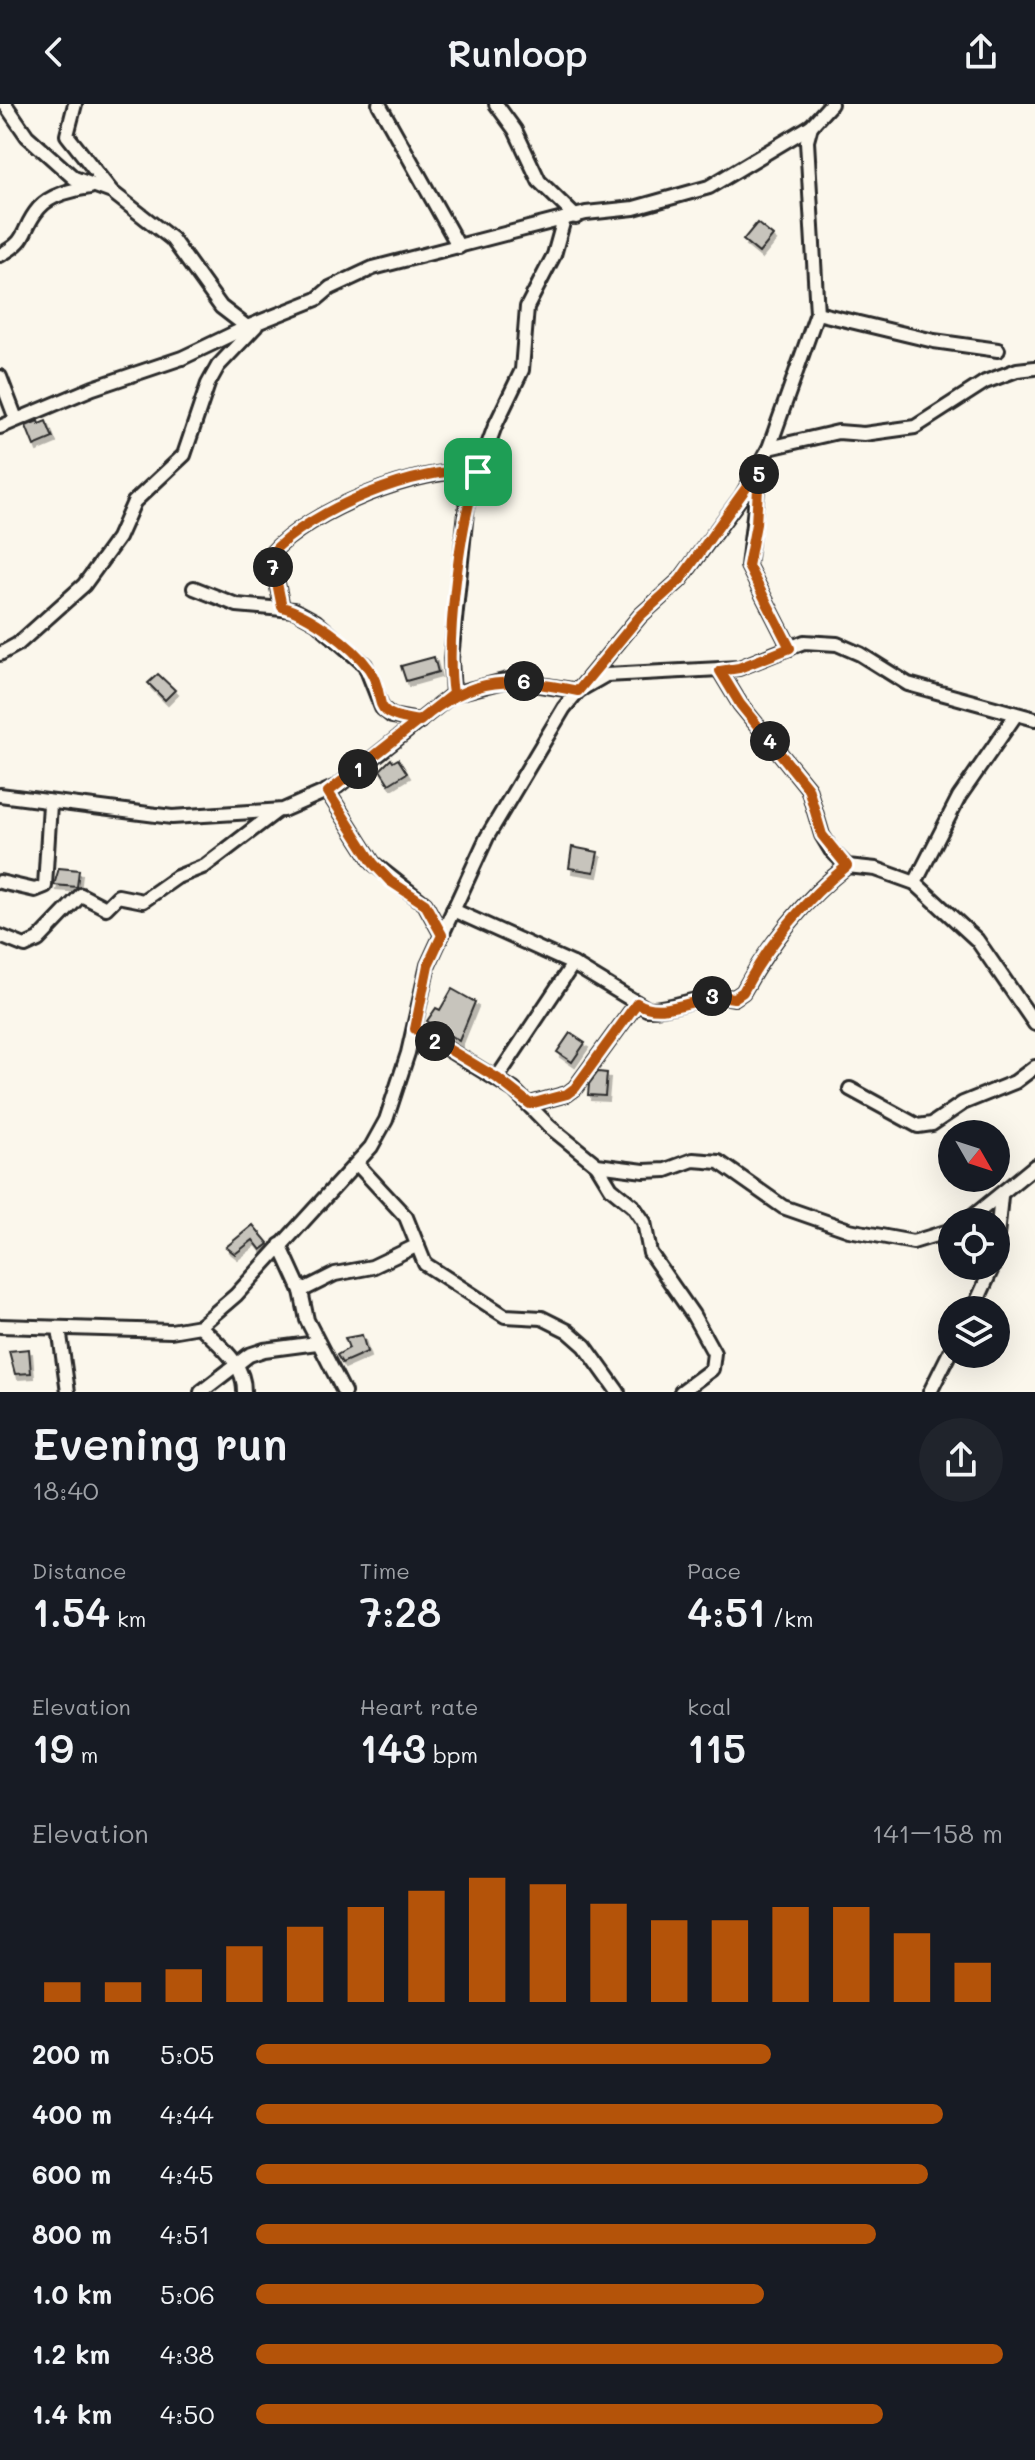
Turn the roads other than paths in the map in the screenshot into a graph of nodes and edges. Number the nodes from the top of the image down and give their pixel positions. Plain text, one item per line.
1 (5, 104) edge
2 (75, 104) edge
3 (379, 104) edge
4 (496, 104) edge
5 (831, 104) edge
6 (811, 126) junction
7 (90, 187) junction
8 (112, 192) junction
9 (570, 218) junction
10 (459, 247) junction
11 (0, 255) edge
12 (817, 313) junction
13 (262, 321) junction
14 (247, 327) junction
15 (998, 350) dead end
16 (1035, 368) edge
17 (0, 377) edge
18 (16, 419) junction
19 (0, 427) edge
20 (769, 448) junction
21 (759, 470) junction
22 (478, 472) junction
23 (194, 588) dead end
24 (282, 607) junction
25 (790, 648) junction
26 (0, 654) edge
27 (720, 671) junction
28 (578, 691) junction
29 (453, 694) junction
30 (1015, 716) junction
31 (1035, 719) edge
32 (420, 721) junction
33 (328, 792) junction
34 (0, 795) edge
35 (50, 804) junction
36 (277, 811) junction
37 (847, 866) junction
38 (0, 882) edge
39 (915, 883) junction
40 (453, 910) junction
41 (442, 935) junction
42 (0, 936) edge
43 (573, 964) junction
44 (637, 1003) junction
45 (1035, 1024) edge
46 (415, 1029) junction
47 (1035, 1067) edge
48 (497, 1078) junction
49 (850, 1089) dead end
50 (530, 1104) junction
51 (358, 1165) junction
52 (597, 1165) junction
53 (1035, 1166) edge
54 (1001, 1196) junction
55 (985, 1208) edge
56 (1000, 1208) edge
57 (938, 1234) edge
58 (280, 1245) junction
59 (418, 1245) junction
60 (301, 1291) junction
61 (0, 1326) edge
62 (200, 1326) junction
63 (59, 1328) junction
64 (317, 1343) junction
65 (238, 1364) junction
66 (942, 1368) edge
67 (68, 1392) edge
68 (201, 1392) edge
69 (244, 1392) edge
70 (344, 1392) edge
71 (618, 1392) edge
72 (681, 1392) edge
73 (930, 1392) edge

1 - 7 street
2 - 8 street
3 - 10 street
4 - 9 street
5 - 6 street
6 - 9 street
6 - 12 street
7 - 8 street
7 - 11 street
8 - 14 street
9 - 10 street
9 - 22 street
10 - 13 street
12 - 15 street
12 - 20 street
13 - 14 street
13 - 26 street
14 - 18 street
16 - 20 street
17 - 18 street
18 - 19 street
20 - 21 street
21 - 25 street
21 - 28 street
22 - 24 street
22 - 29 street
23 - 24 street
24 - 32 street
25 - 27 street
25 - 30 street
27 - 28 street
27 - 37 street
28 - 29 street
28 - 40 street
29 - 32 street
30 - 31 street
30 - 39 street
32 - 33 street
33 - 36 street
33 - 41 street
34 - 35 street
35 - 36 street
35 - 38 street
36 - 42 street
37 - 39 street
37 - 44 street
39 - 45 street
40 - 41 street
40 - 43 street
41 - 46 street
43 - 44 street
43 - 48 street
44 - 50 street
46 - 48 street
46 - 51 street
47 - 49 street
48 - 50 street
50 - 52 street
51 - 58 street
51 - 59 street
52 - 57 street
52 - 72 street
53 - 54 street
54 - 55 street
54 - 56 street
58 - 60 street
58 - 62 street
59 - 60 street
59 - 71 street
60 - 64 street
61 - 63 street
62 - 63 street
62 - 65 street
63 - 67 street
64 - 65 street
64 - 70 street
65 - 68 street
65 - 69 street
66 - 73 street

